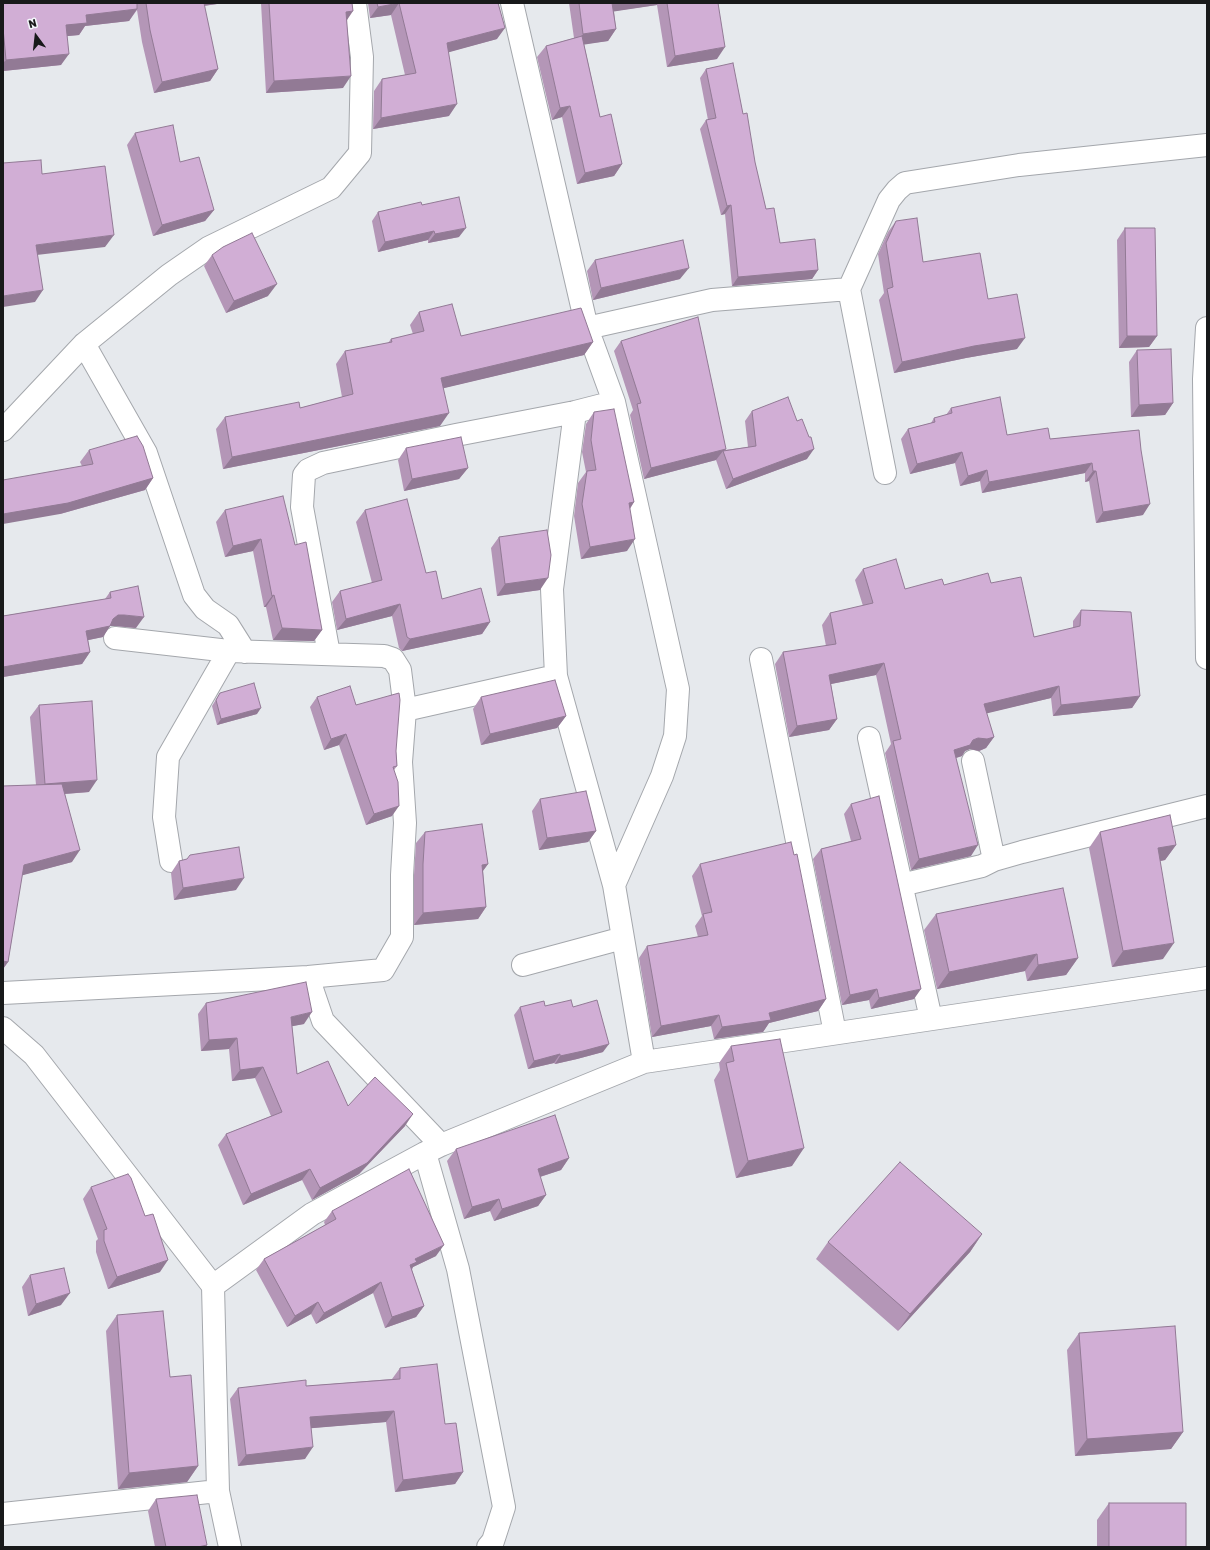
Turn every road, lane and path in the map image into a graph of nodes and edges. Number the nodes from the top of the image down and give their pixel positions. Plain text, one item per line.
1 (355, 3) edge
2 (512, 3) edge
3 (1207, 145) edge
4 (849, 289) junction
5 (587, 328) junction
6 (1207, 328) edge
7 (84, 344) junction
8 (614, 402) junction
9 (576, 412) junction
10 (3, 430) edge
11 (885, 473) dead end
12 (115, 638) dead end
13 (237, 651) junction
14 (329, 654) junction
15 (1207, 658) edge
16 (761, 659) dead end
17 (556, 676) junction
18 (405, 710) junction
19 (869, 738) dead end
20 (973, 761) dead end
21 (1207, 806) edge
22 (994, 860) junction
23 (171, 861) dead end
24 (614, 885) junction
25 (900, 885) junction
26 (622, 938) junction
27 (523, 965) dead end
28 (308, 977) junction
29 (1207, 978) edge
30 (3, 993) edge
31 (930, 1019) junction
32 (3, 1028) edge
33 (835, 1033) junction
34 (644, 1062) junction
35 (433, 1149) junction
36 (213, 1286) junction
37 (218, 1491) junction
38 (3, 1514) edge
39 (230, 1547) edge
40 (488, 1547) edge

1 - 7 street
2 - 5 street
3 - 4 street
4 - 5 street
4 - 11 street
5 - 8 street
6 - 15 street
7 - 10 street
7 - 13 street
8 - 9 street
8 - 24 street
9 - 14 street
9 - 17 street
12 - 13 street
13 - 14 street
13 - 23 street
14 - 18 street
16 - 33 street
17 - 18 street
17 - 24 street
18 - 28 street
19 - 25 street
20 - 22 street
21 - 22 street
22 - 25 street
24 - 26 street
25 - 31 street
26 - 27 street
26 - 34 street
28 - 30 street
28 - 35 street
29 - 31 street
31 - 33 street
32 - 36 street
33 - 34 street
34 - 35 street
35 - 36 street
35 - 40 street
36 - 37 street
37 - 38 street
37 - 39 street

